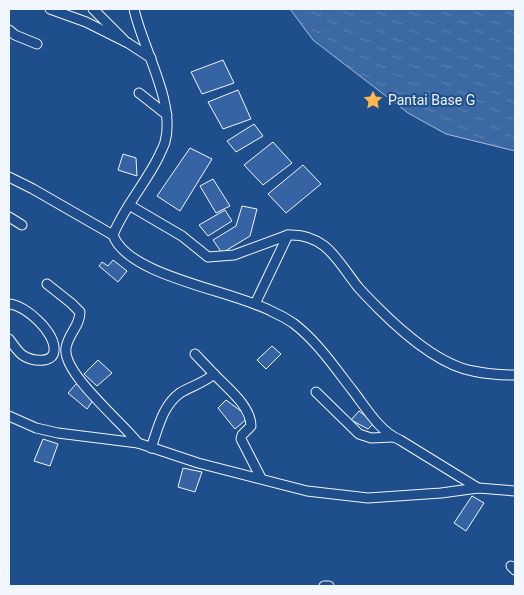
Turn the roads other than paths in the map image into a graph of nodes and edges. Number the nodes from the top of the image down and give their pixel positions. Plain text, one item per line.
1 (50, 9) edge
2 (93, 9) edge
3 (134, 9) edge
4 (9, 30) edge
5 (37, 44) dead end
6 (128, 44) junction
7 (151, 58) junction
8 (139, 93) dead end
9 (167, 115) junction
10 (9, 177) edge
11 (130, 206) junction
12 (9, 218) edge
13 (22, 225) dead end
14 (113, 235) junction
15 (288, 235) junction
16 (46, 284) dead end
17 (9, 304) edge
18 (255, 304) junction
19 (9, 339) edge
20 (195, 354) dead end
21 (214, 374) junction
22 (515, 375) edge
23 (316, 392) dead end
24 (9, 416) edge
25 (393, 437) junction
26 (138, 443) junction
27 (152, 448) junction
28 (261, 478) junction
29 (478, 488) junction
30 (515, 492) edge
31 (324, 586) edge
32 (329, 586) edge

1 - 6 street
2 - 6 street
3 - 7 street
4 - 5 street
6 - 7 street
7 - 9 street
8 - 9 street
9 - 11 street
10 - 14 street
11 - 14 street
11 - 15 street
12 - 13 street
14 - 18 street
15 - 18 street
15 - 22 street
16 - 26 street
17 - 19 street
18 - 25 street
20 - 21 street
21 - 27 street
21 - 28 street
23 - 25 street
24 - 26 street
25 - 29 street
26 - 27 street
27 - 28 street
28 - 29 street
29 - 30 street
31 - 32 street

